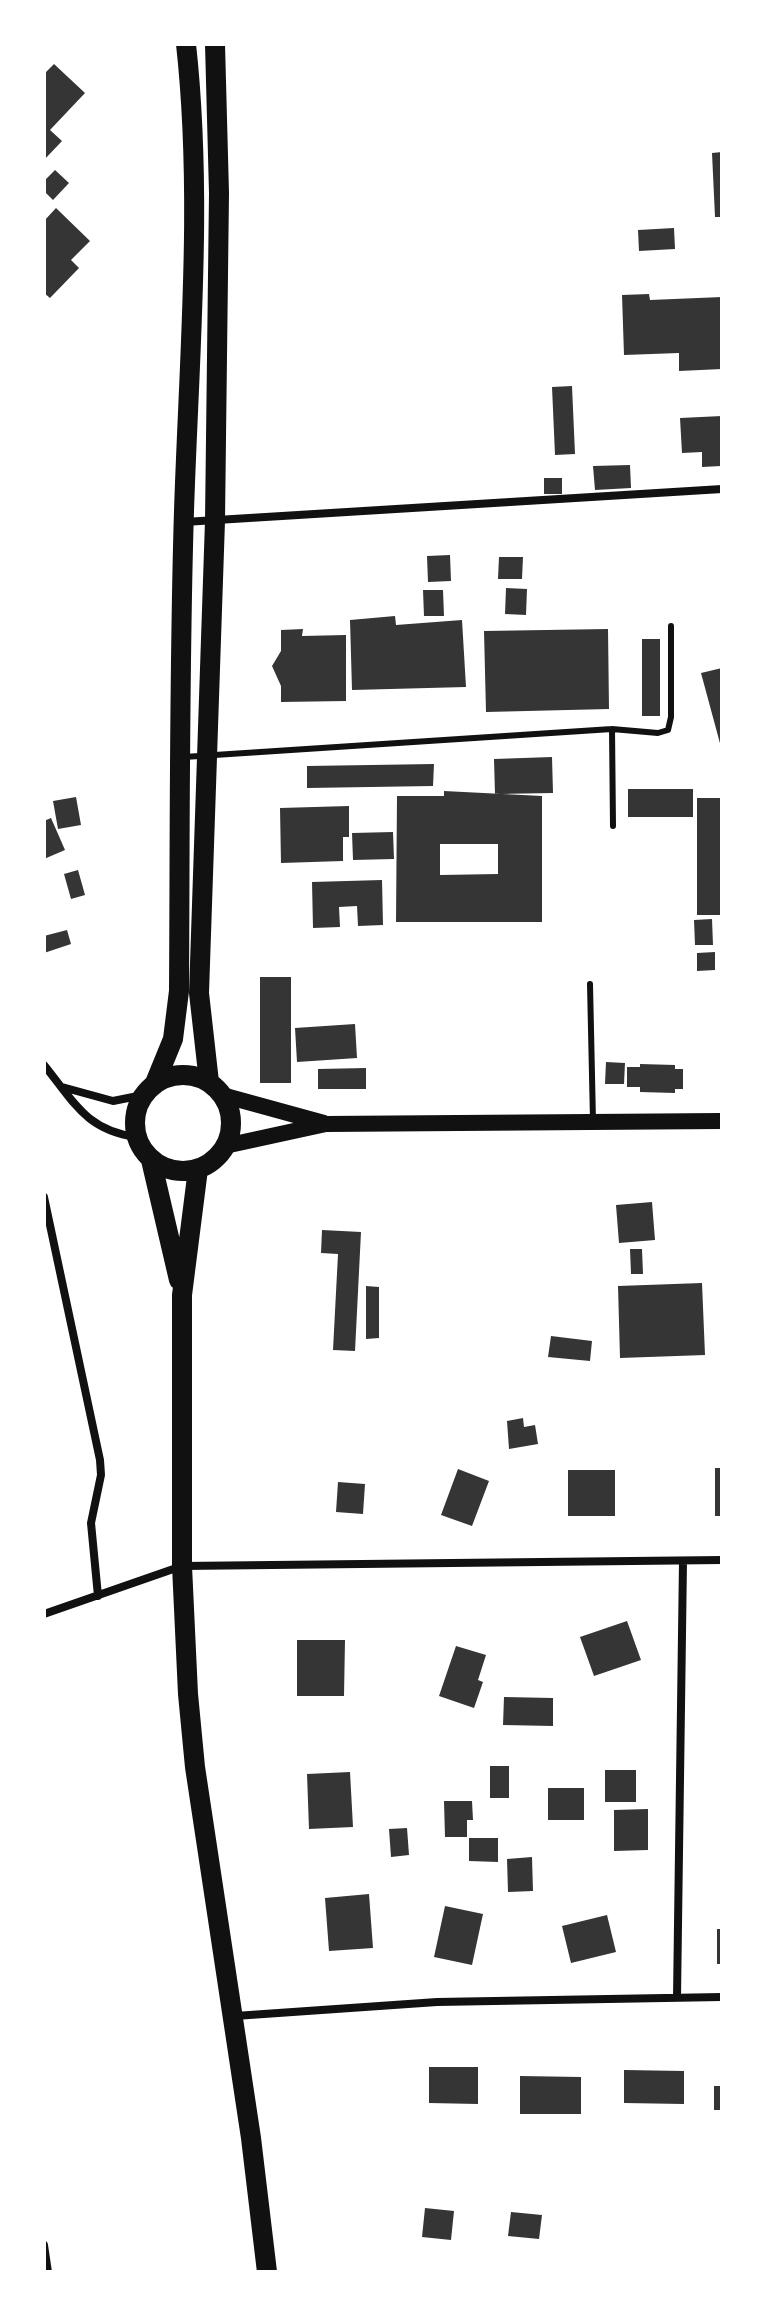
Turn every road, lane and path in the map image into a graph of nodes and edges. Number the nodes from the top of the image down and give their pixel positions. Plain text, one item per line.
1 (186, 44) edge
2 (215, 44) edge
3 (722, 489) edge
4 (215, 521) junction
5 (184, 522) junction
6 (671, 626) dead end
7 (612, 729) junction
8 (181, 757) junction
9 (206, 758) junction
10 (613, 826) dead end
11 (590, 984) dead end
12 (44, 1065) edge
13 (61, 1086) junction
14 (216, 1088) junction
15 (149, 1089) junction
16 (593, 1121) junction
17 (722, 1121) edge
18 (326, 1124) junction
19 (136, 1137) junction
20 (225, 1146) junction
21 (151, 1160) junction
22 (198, 1169) junction
23 (44, 1197) edge
24 (182, 1295) junction
25 (722, 1560) edge
26 (683, 1561) junction
27 (182, 1566) junction
28 (98, 1596) junction
29 (44, 1614) edge
30 (677, 1997) junction
31 (722, 1997) edge
32 (230, 2016) junction
33 (44, 2245) edge
34 (48, 2272) edge
35 (267, 2272) edge

1 - 5 highway
2 - 4 highway
3 - 4 street
4 - 5 street
4 - 9 highway
5 - 8 highway
6 - 7 lane
7 - 9 lane
7 - 10 lane
8 - 9 lane
8 - 15 highway
9 - 14 highway
11 - 16 lane
12 - 13 street
13 - 15 street
13 - 19 street
14 - 15 highway
14 - 18 main road
14 - 20 highway
15 - 19 highway
16 - 17 main road
16 - 18 main road
18 - 20 main road
19 - 21 highway
20 - 22 highway
21 - 22 highway
21 - 24 highway
22 - 24 highway
23 - 28 street
24 - 27 highway
25 - 26 street
26 - 27 street
26 - 30 street
27 - 28 street
27 - 32 highway
28 - 29 street
30 - 31 street
30 - 32 street
32 - 35 highway
33 - 34 street

